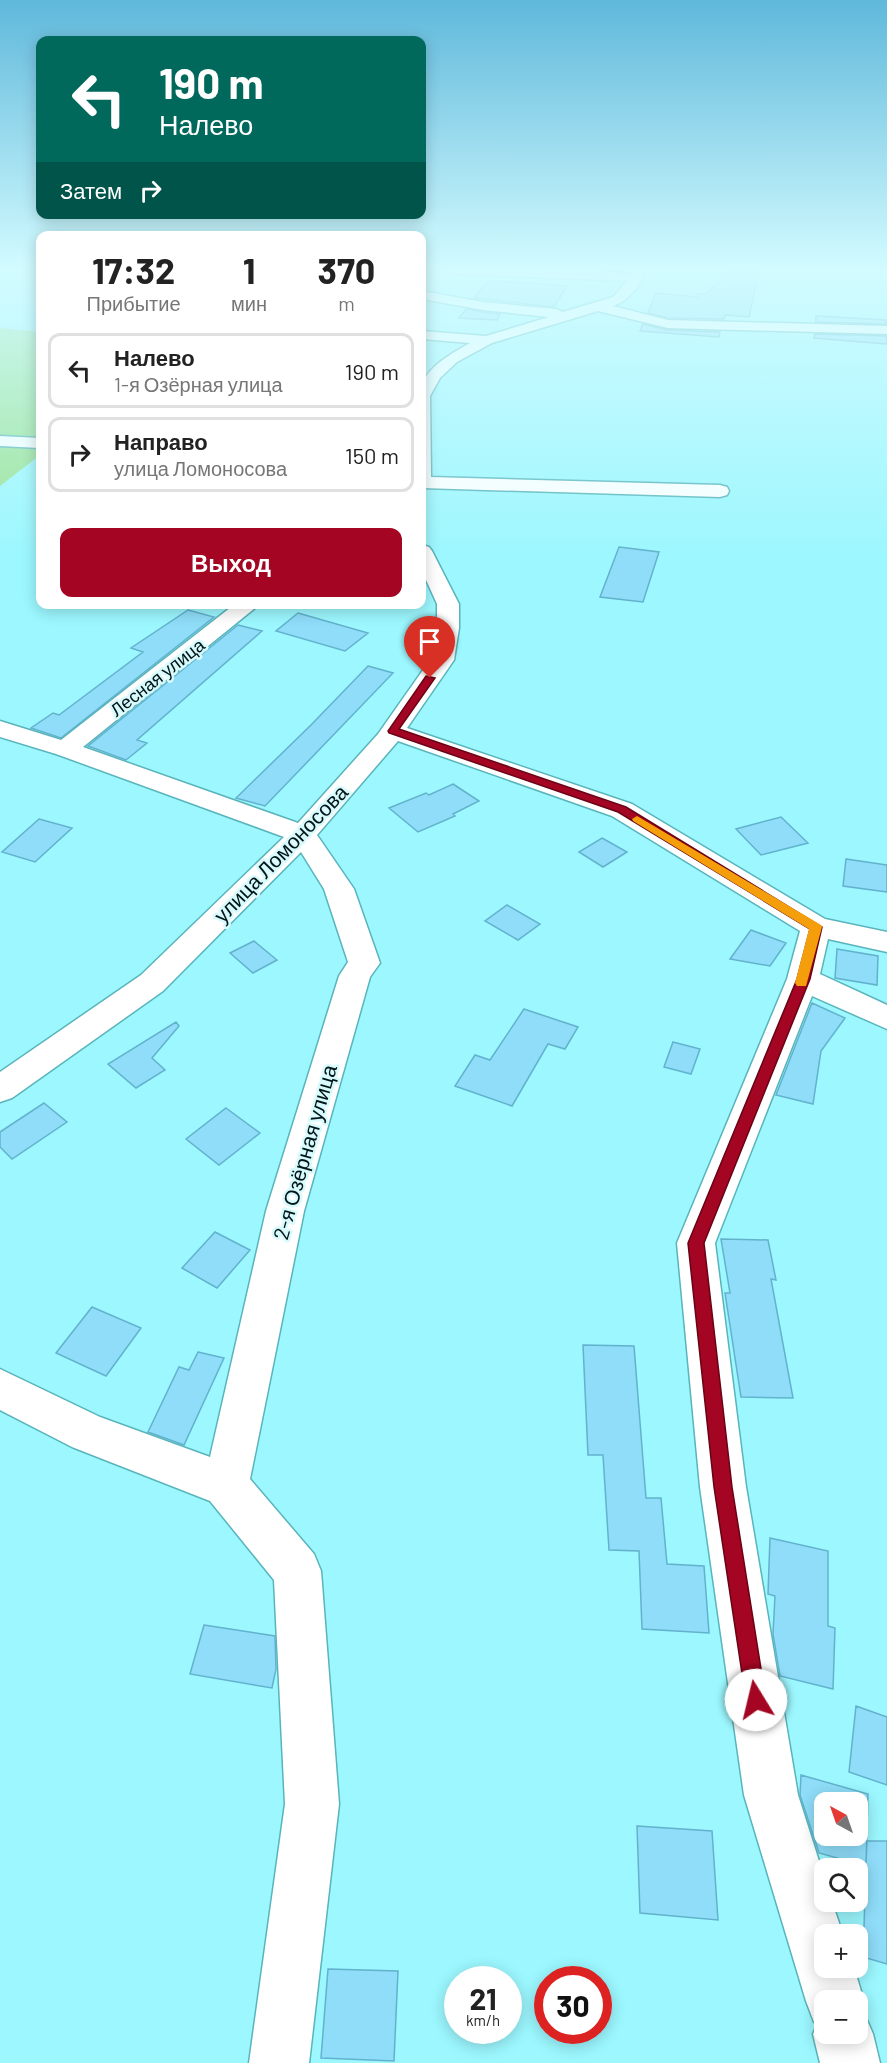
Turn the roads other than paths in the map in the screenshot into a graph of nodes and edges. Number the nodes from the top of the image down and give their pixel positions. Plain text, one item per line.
1 (443, 366) edge
2 (426, 389) edge
3 (0, 441) edge
4 (36, 443) edge
5 (426, 482) edge
6 (720, 491) dead end
7 (426, 559) edge
8 (243, 609) edge
9 (0, 729) edge
10 (393, 731) junction
11 (65, 749) junction
12 (303, 834) junction
13 (816, 927) junction
14 (887, 942) edge
15 (803, 979) junction
16 (887, 1018) edge
17 (0, 1089) edge
18 (0, 1388) edge
19 (226, 1485) junction
20 (832, 1990) edge
21 (845, 2044) edge
22 (279, 2063) edge
23 (850, 2063) edge

1 - 2 street
3 - 4 street
5 - 6 street
7 - 10 street, улица Ломоносова
8 - 11 street, Лесная улица
9 - 11 street
10 - 12 street, улица Ломоносова
10 - 13 street
11 - 12 street
12 - 17 street, улица Ломоносова
12 - 19 street, 2-я Озёрная улица
13 - 14 street
13 - 15 street
15 - 16 street
15 - 20 street
18 - 19 street
19 - 22 street
21 - 23 street

